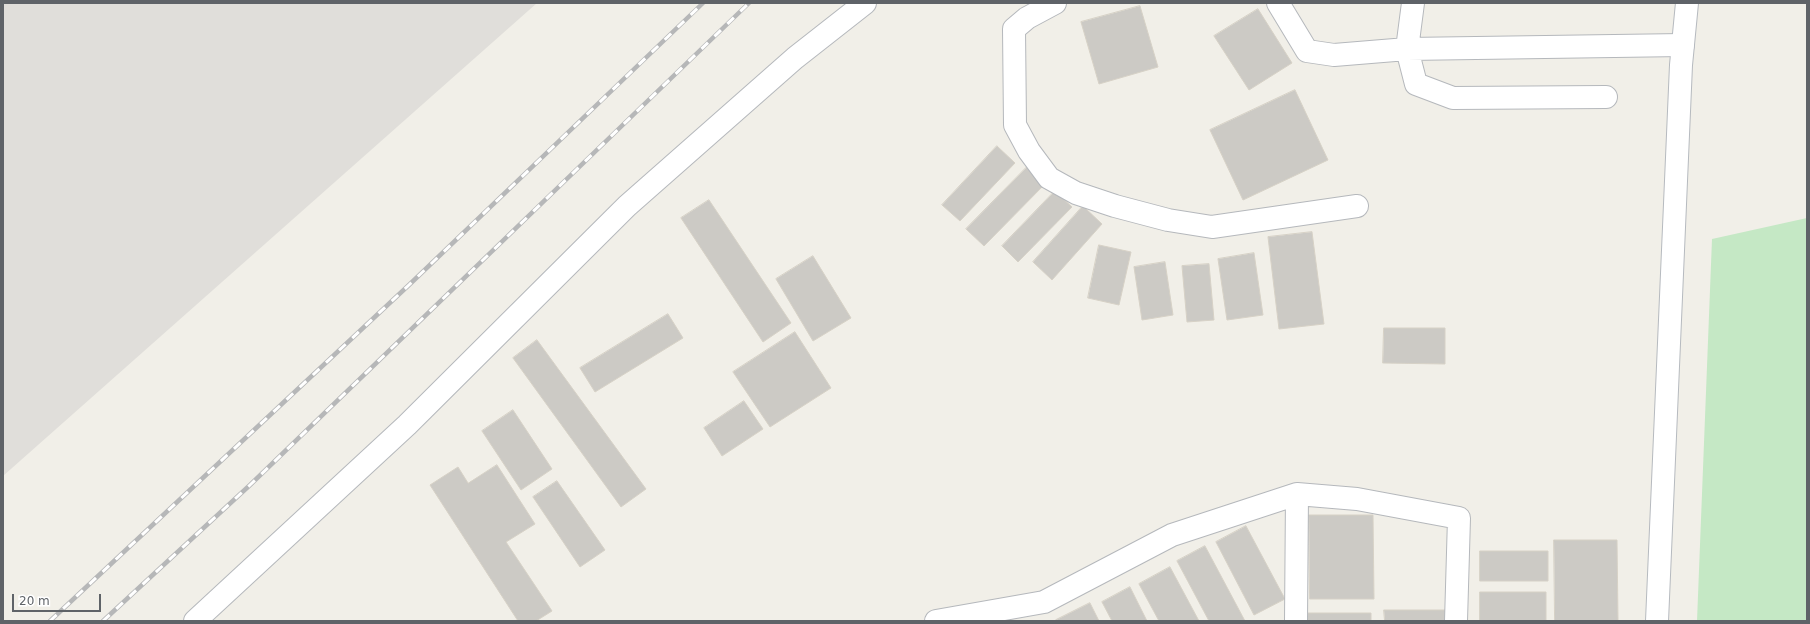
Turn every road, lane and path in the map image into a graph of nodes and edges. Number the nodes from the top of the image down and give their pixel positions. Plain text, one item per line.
1 (865, 3) edge
2 (1056, 3) edge
3 (1278, 3) edge
4 (1413, 3) edge
5 (1687, 3) edge
6 (1683, 45) junction
7 (1407, 49) junction
8 (1606, 97) dead end
9 (1357, 206) dead end
10 (1297, 494) junction
11 (194, 621) edge
12 (936, 621) edge
13 (1296, 621) edge
14 (1456, 621) edge
15 (1657, 621) edge

1 - 11 street
2 - 9 street
3 - 7 street
4 - 7 street
5 - 6 street
6 - 7 street
6 - 15 street
7 - 8 street
10 - 12 street
10 - 13 street
10 - 14 street

